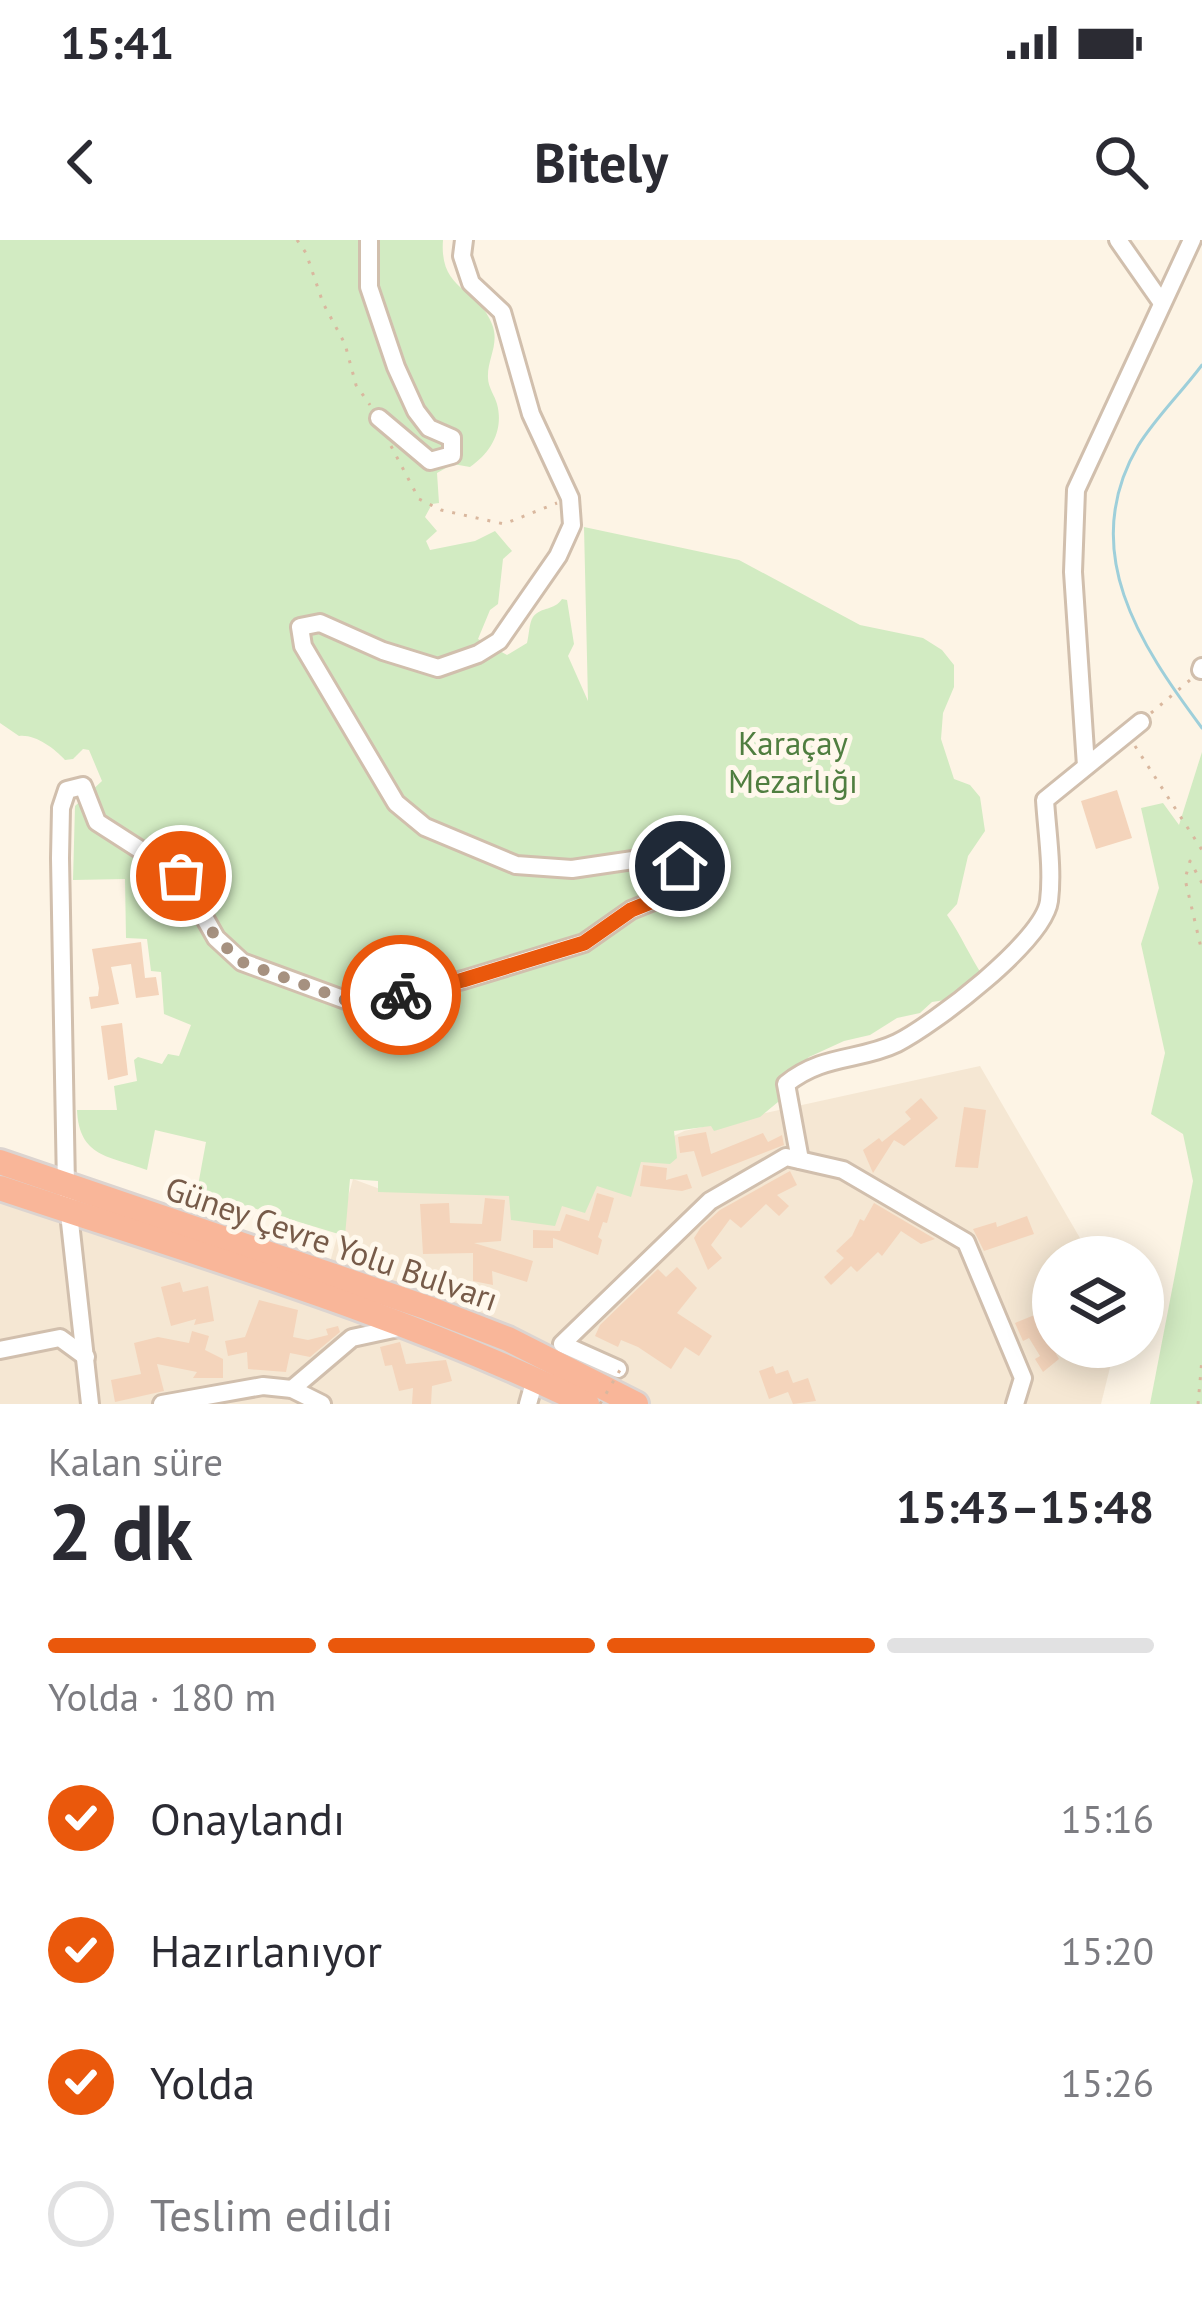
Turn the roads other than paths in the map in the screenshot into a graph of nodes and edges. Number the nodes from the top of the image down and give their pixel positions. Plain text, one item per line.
1 (369, 240) edge
2 (464, 240) edge
3 (1118, 240) edge
4 (1192, 240) edge
5 (1162, 303) junction
6 (379, 418) dead end
7 (1134, 728) road end
8 (1086, 766) junction
9 (800, 1160) junction
10 (0, 1162) edge
11 (0, 1188) edge
12 (68, 1198) junction
13 (405, 1327) junction
14 (0, 1350) edge
15 (86, 1357) junction
16 (619, 1370) road end
17 (292, 1390) junction
18 (532, 1391) edge
19 (91, 1404) edge
20 (162, 1404) edge
21 (322, 1404) edge
22 (563, 1404) edge
23 (587, 1404) edge
24 (636, 1404) edge
25 (1015, 1404) edge

1 - 6 street
2 - 12 street
3 - 5 street
4 - 5 street
5 - 8 street
7 - 8 street
8 - 9 street
9 - 16 street
9 - 25 street
10 - 12 highway, Güney Çevre Yolu Bulvarı
11 - 12 highway, Güney Çevre Yolu Bulvarı
12 - 13 highway, Güney Çevre Yolu Bulvarı
12 - 15 street
12 - 24 highway, Güney Çevre Yolu Bulvarı
13 - 17 street
13 - 18 highway, Güney Çevre Yolu Bulvarı
14 - 15 street
15 - 19 street
17 - 20 street
17 - 21 street
18 - 22 street
18 - 23 highway, Güney Çevre Yolu Bulvarı

